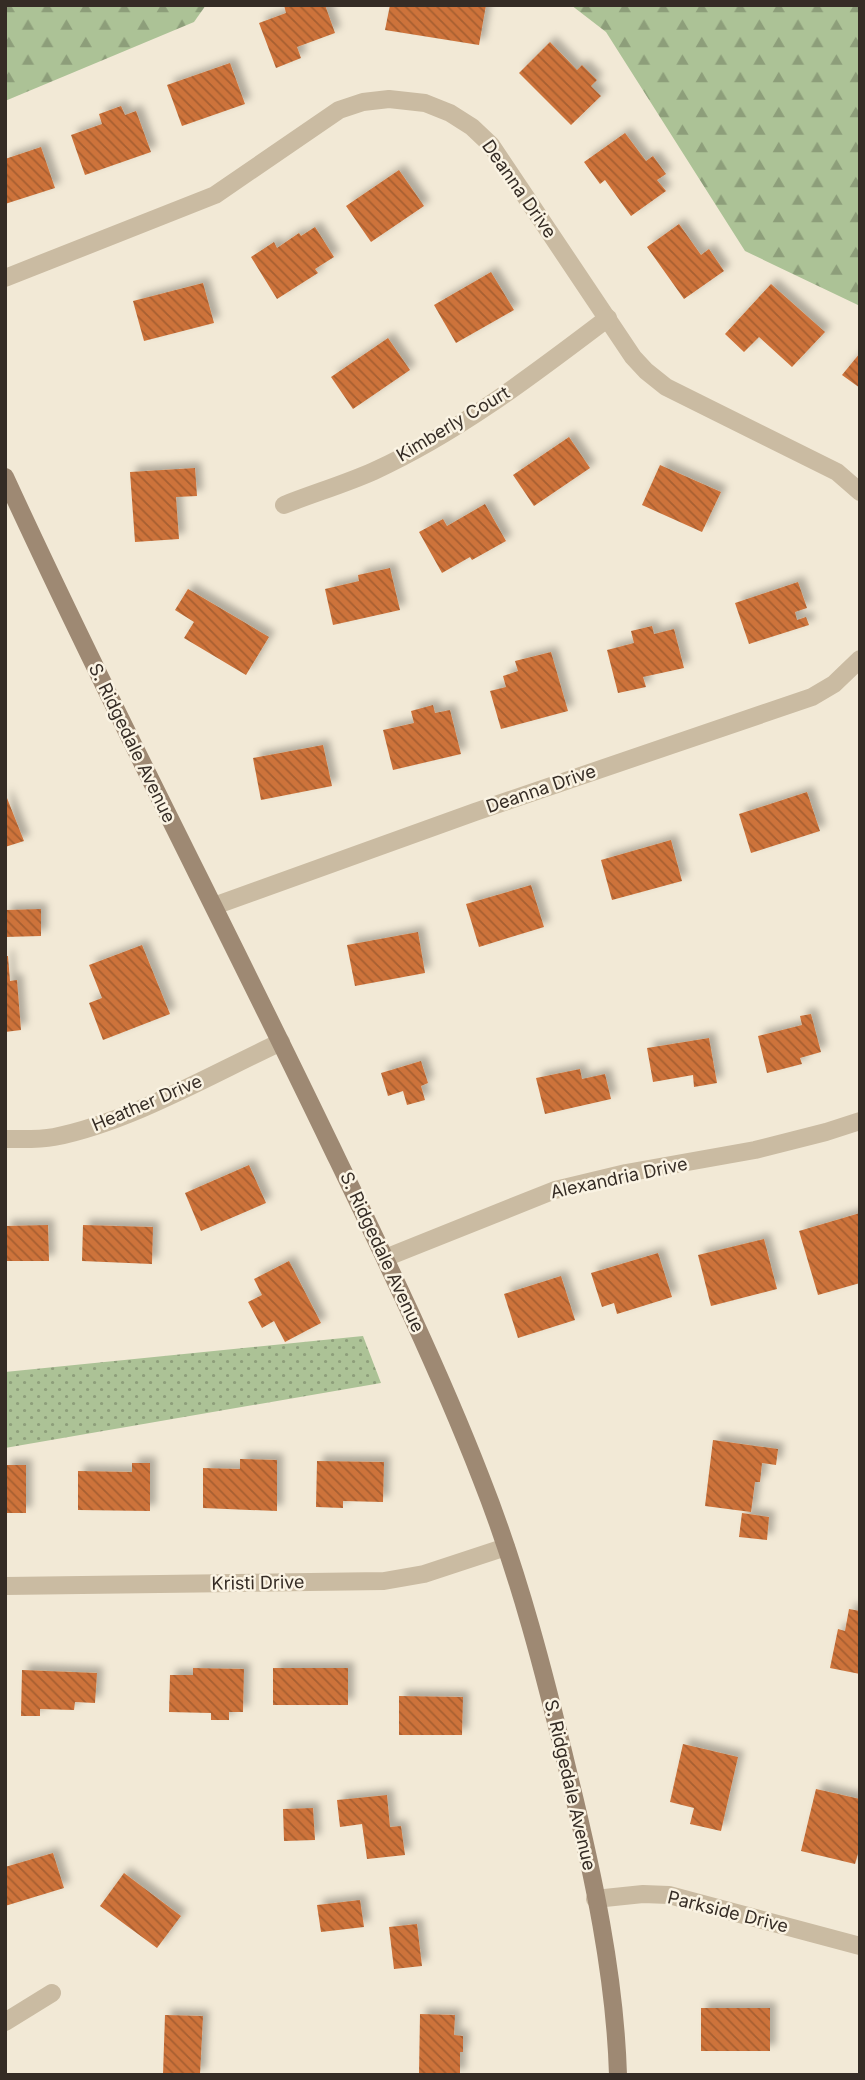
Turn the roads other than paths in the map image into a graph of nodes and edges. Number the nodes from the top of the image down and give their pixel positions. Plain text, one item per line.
1 (5, 278) edge
2 (607, 318) junction
3 (5, 477) edge
4 (860, 492) edge
5 (284, 505) dead end
6 (860, 659) edge
7 (214, 906) junction
8 (281, 1042) junction
9 (860, 1121) edge
10 (5, 1139) edge
11 (385, 1258) junction
12 (506, 1547) junction
13 (5, 1587) edge
14 (595, 1899) junction
15 (860, 1946) edge
16 (52, 1993) dead end
17 (5, 2022) edge
18 (618, 2075) edge

1 - 2 street, Deanna Drive
2 - 4 street, Deanna Drive
2 - 5 street, Kimberly Court
3 - 7 main road, S. Ridgedale Avenue
6 - 7 street, Deanna Drive
7 - 8 main road, S. Ridgedale Avenue
8 - 10 street, Heather Drive
8 - 11 main road, S. Ridgedale Avenue
9 - 11 street, Alexandria Drive
11 - 12 main road, S. Ridgedale Avenue
12 - 13 street, Kristi Drive
12 - 14 main road, S. Ridgedale Avenue
14 - 15 street, Parkside Drive
14 - 18 main road, S. Ridgedale Avenue
16 - 17 street

